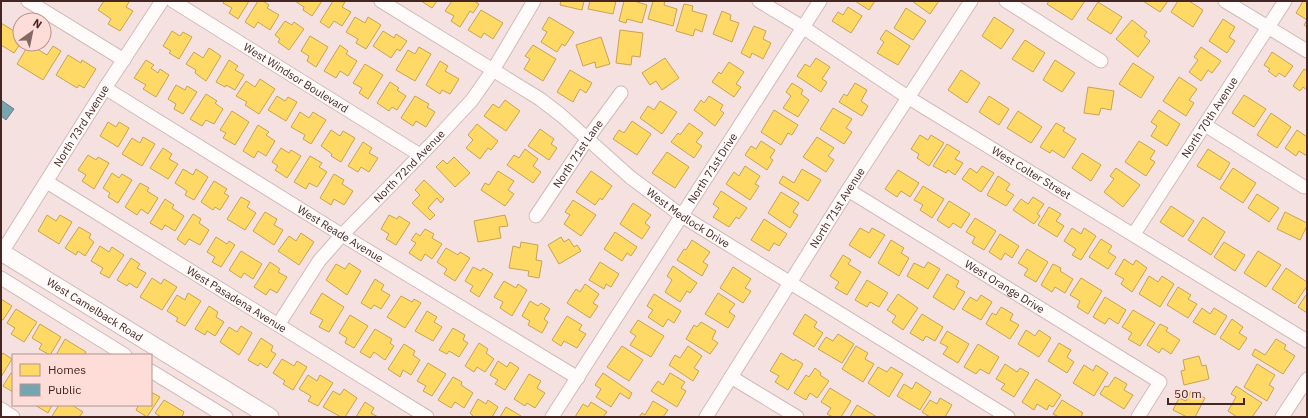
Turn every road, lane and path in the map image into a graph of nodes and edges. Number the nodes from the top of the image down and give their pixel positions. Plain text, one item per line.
1 (28, 1) edge
2 (162, 1) edge
3 (173, 1) edge
4 (381, 1) edge
5 (534, 1) edge
6 (759, 1) edge
7 (820, 1) edge
8 (971, 1) edge
9 (1006, 1) edge
10 (1225, 1) edge
11 (1285, 1) edge
12 (1268, 27) junction
13 (804, 28) junction
14 (1307, 51) edge
15 (124, 60) junction
16 (1101, 61) dead end
17 (493, 70) junction
18 (105, 88) junction
19 (620, 93) dead end
20 (909, 98) junction
21 (1205, 125) junction
22 (588, 138) junction
23 (420, 155) junction
24 (47, 182) junction
25 (1304, 186) dead end
26 (848, 190) junction
27 (536, 216) dead end
28 (682, 216) junction
29 (1134, 234) junction
30 (342, 235) junction
31 (1, 252) edge
32 (1, 278) edge
33 (791, 283) junction
34 (278, 325) junction
35 (1307, 341) edge
36 (123, 354) edge
37 (152, 372) edge
38 (731, 377) junction
39 (578, 378) junction
40 (1307, 379) edge
41 (1, 410) edge
42 (13, 417) edge
43 (226, 417) edge
44 (270, 417) edge
45 (427, 417) edge
46 (552, 417) edge
47 (706, 417) edge
48 (797, 417) edge
49 (1008, 417) edge
50 (1138, 417) edge
51 (1282, 417) edge

1 - 15 street
2 - 15 street, North 73rd Avenue
3 - 23 street, West Windsor Boulevard
4 - 17 street, West Medlock Drive
5 - 17 street, North 72nd Avenue
6 - 13 street, West Colter Street
7 - 13 street, North 71st Drive
8 - 20 street, North 71st Avenue
9 - 16 street
10 - 12 street
11 - 12 street, North 70th Avenue
12 - 14 street
12 - 21 street, North 70th Avenue
13 - 20 street, West Colter Street
13 - 28 street, North 71st Drive
15 - 18 street, North 73rd Avenue
17 - 22 street, West Medlock Drive
17 - 23 street, North 72nd Avenue
18 - 24 street, North 73rd Avenue
18 - 30 street, West Reade Avenue
19 - 22 street, North 71st Lane
20 - 26 street, North 71st Avenue
20 - 29 street, West Colter Street
21 - 25 street
21 - 29 street, North 70th Avenue
22 - 27 street, North 71st Lane
22 - 28 street, West Medlock Drive
23 - 30 street, North 72nd Avenue
24 - 31 street, North 73rd Avenue
24 - 34 street, West Pasadena Avenue
26 - 33 street, North 71st Avenue
26 - 50 street, West Orange Drive
28 - 33 street, West Medlock Drive
28 - 39 street, North 71st Drive
29 - 35 street, West Colter Street
30 - 34 street, North 72nd Avenue
30 - 39 street, West Reade Avenue
31 - 44 main road, West Camelback Road
32 - 36 street, West Camelback Road
33 - 38 street, North 71st Avenue
33 - 49 street, West Medlock Drive
34 - 45 street, West Pasadena Avenue
37 - 43 street
38 - 47 street, North 71st Avenue
38 - 48 street
39 - 46 street, North 71st Drive
40 - 51 street
41 - 42 street

